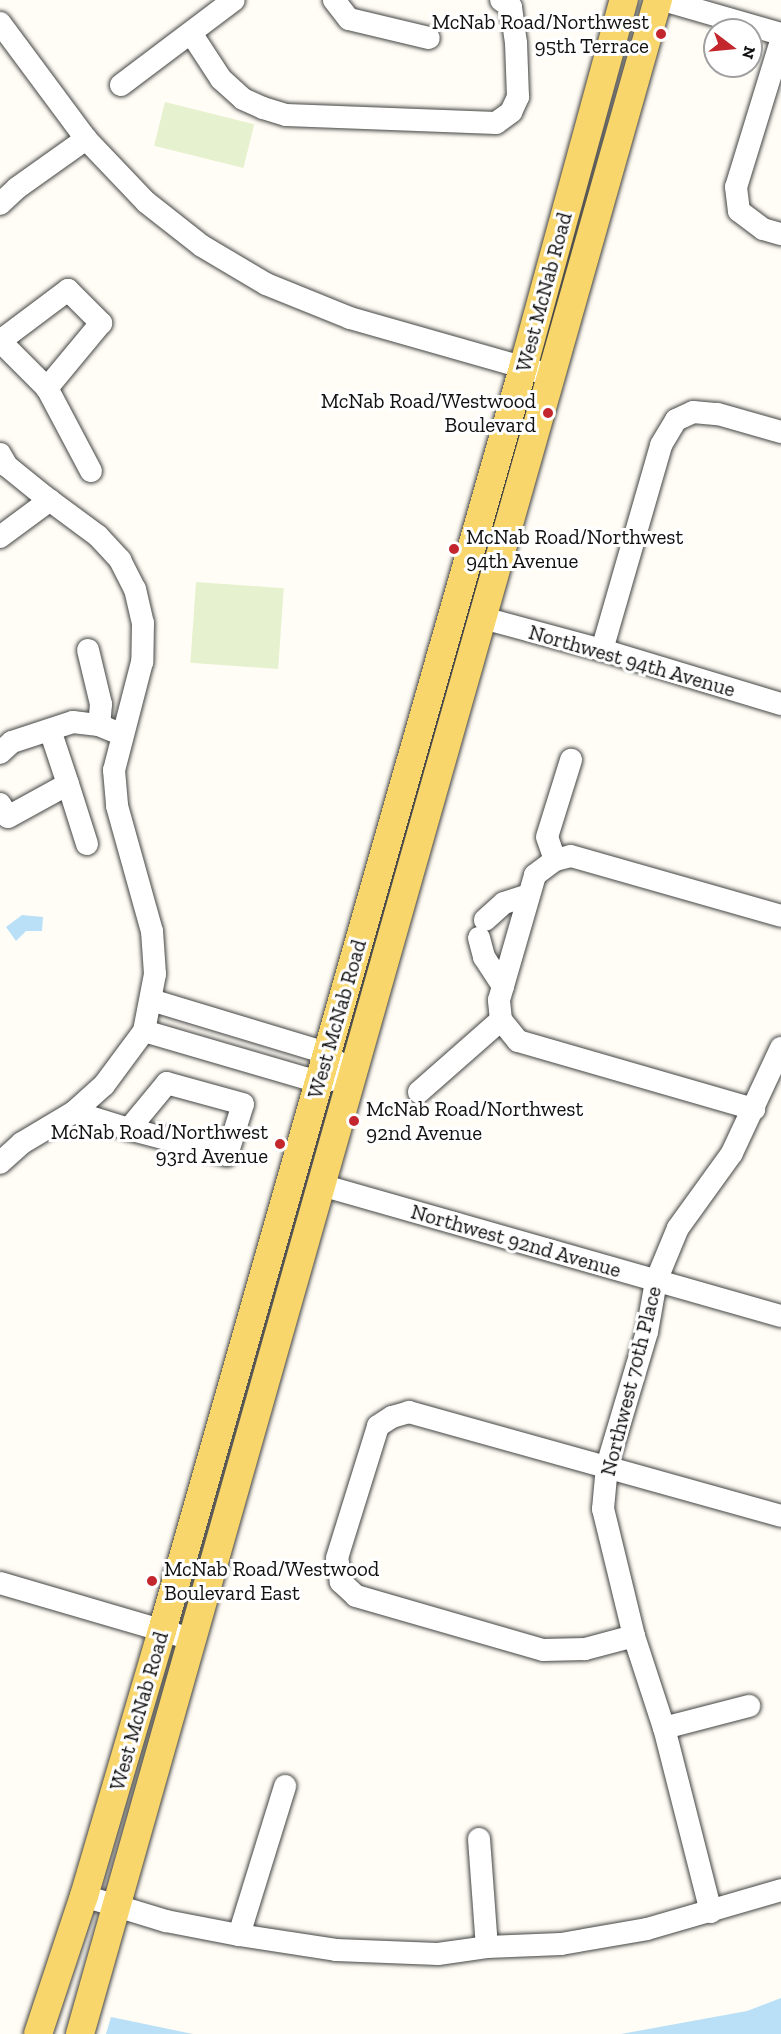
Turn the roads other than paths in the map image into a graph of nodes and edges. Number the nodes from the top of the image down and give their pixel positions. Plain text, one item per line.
1 (234, 0) edge
2 (334, 0) edge
3 (624, 0) edge
4 (658, 0) edge
5 (663, 0) edge
6 (511, 2) edge
7 (0, 23) edge
8 (190, 33) junction
9 (781, 34) edge
10 (429, 38) dead end
11 (781, 40) edge
12 (121, 85) dead end
13 (86, 139) junction
14 (0, 204) edge
15 (781, 234) edge
16 (0, 341) edge
17 (523, 368) junction
18 (552, 375) junction
19 (46, 388) junction
20 (781, 432) edge
21 (2, 462) edge
22 (91, 471) dead end
23 (50, 500) junction
24 (0, 537) edge
25 (483, 618) junction
26 (88, 650) dead end
27 (602, 650) junction
28 (781, 704) edge
29 (99, 725) junction
30 (50, 730) junction
31 (123, 735) junction
32 (0, 753) edge
33 (571, 760) dead end
34 (68, 784) junction
35 (0, 804) edge
36 (87, 844) dead end
37 (555, 860) junction
38 (529, 895) junction
39 (781, 916) edge
40 (503, 986) junction
41 (152, 1000) junction
42 (501, 1020) junction
43 (144, 1030) junction
44 (781, 1048) edge
45 (327, 1053) junction
46 (352, 1075) junction
47 (318, 1082) junction
48 (419, 1092) dead end
49 (754, 1109) junction
50 (74, 1112) junction
51 (129, 1129) junction
52 (0, 1163) edge
53 (321, 1185) junction
54 (656, 1281) junction
55 (781, 1316) edge
56 (607, 1466) junction
57 (781, 1516) edge
58 (0, 1583) edge
59 (162, 1631) junction
60 (634, 1636) junction
61 (191, 1639) junction
62 (749, 1706) dead end
63 (664, 1728) junction
64 (285, 1786) dead end
65 (479, 1839) dead end
66 (781, 1890) edge
67 (84, 1896) junction
68 (115, 1906) junction
69 (711, 1912) junction
70 (239, 1935) junction
71 (487, 1947) junction
72 (38, 2034) edge
73 (80, 2034) edge

1 - 8 street
2 - 10 street
3 - 17 main road, West McNab Road
4 - 18 main road, West McNab Road
5 - 9 street
6 - 8 street
7 - 13 street
8 - 12 street
11 - 15 street
13 - 14 street
13 - 17 street
16 - 19 street
16 - 19 street
17 - 18 street
17 - 45 main road, West McNab Road
18 - 25 main road, West McNab Road
19 - 22 street
20 - 27 street
21 - 23 street
23 - 24 street
23 - 31 street
25 - 27 street, Northwest 94th Avenue
25 - 46 main road, West McNab Road
26 - 29 street
27 - 28 street, Northwest 94th Avenue
29 - 30 street
29 - 31 street
30 - 32 street
30 - 34 street
31 - 41 street
33 - 37 street
34 - 35 street
34 - 36 street
37 - 38 street
37 - 39 street
38 - 40 street
38 - 40 street
40 - 42 street
41 - 43 street
41 - 45 street
42 - 48 street
42 - 49 street
43 - 47 street
43 - 50 street
44 - 49 street, Northwest 70th Place
45 - 46 street
45 - 47 main road, West McNab Road
46 - 47 street
46 - 53 main road, West McNab Road
47 - 59 main road, West McNab Road
49 - 54 street, Northwest 70th Place
50 - 51 street
50 - 52 street
51 - 51 street
53 - 54 street, Northwest 92nd Avenue
53 - 61 main road, West McNab Road
54 - 55 street, Northwest 92nd Avenue
54 - 56 street, Northwest 70th Place
56 - 57 street
56 - 60 street, Northwest 70th Place
56 - 60 street
58 - 59 street
59 - 61 street
59 - 67 main road, West McNab Road
60 - 63 street, Northwest 70th Place
61 - 68 main road, West McNab Road
62 - 63 street
63 - 69 street, Northwest 70th Place
64 - 70 street
65 - 71 street
66 - 69 street
67 - 68 street
67 - 72 main road, West McNab Road
68 - 70 street
68 - 73 main road, West McNab Road
69 - 71 street
70 - 71 street

